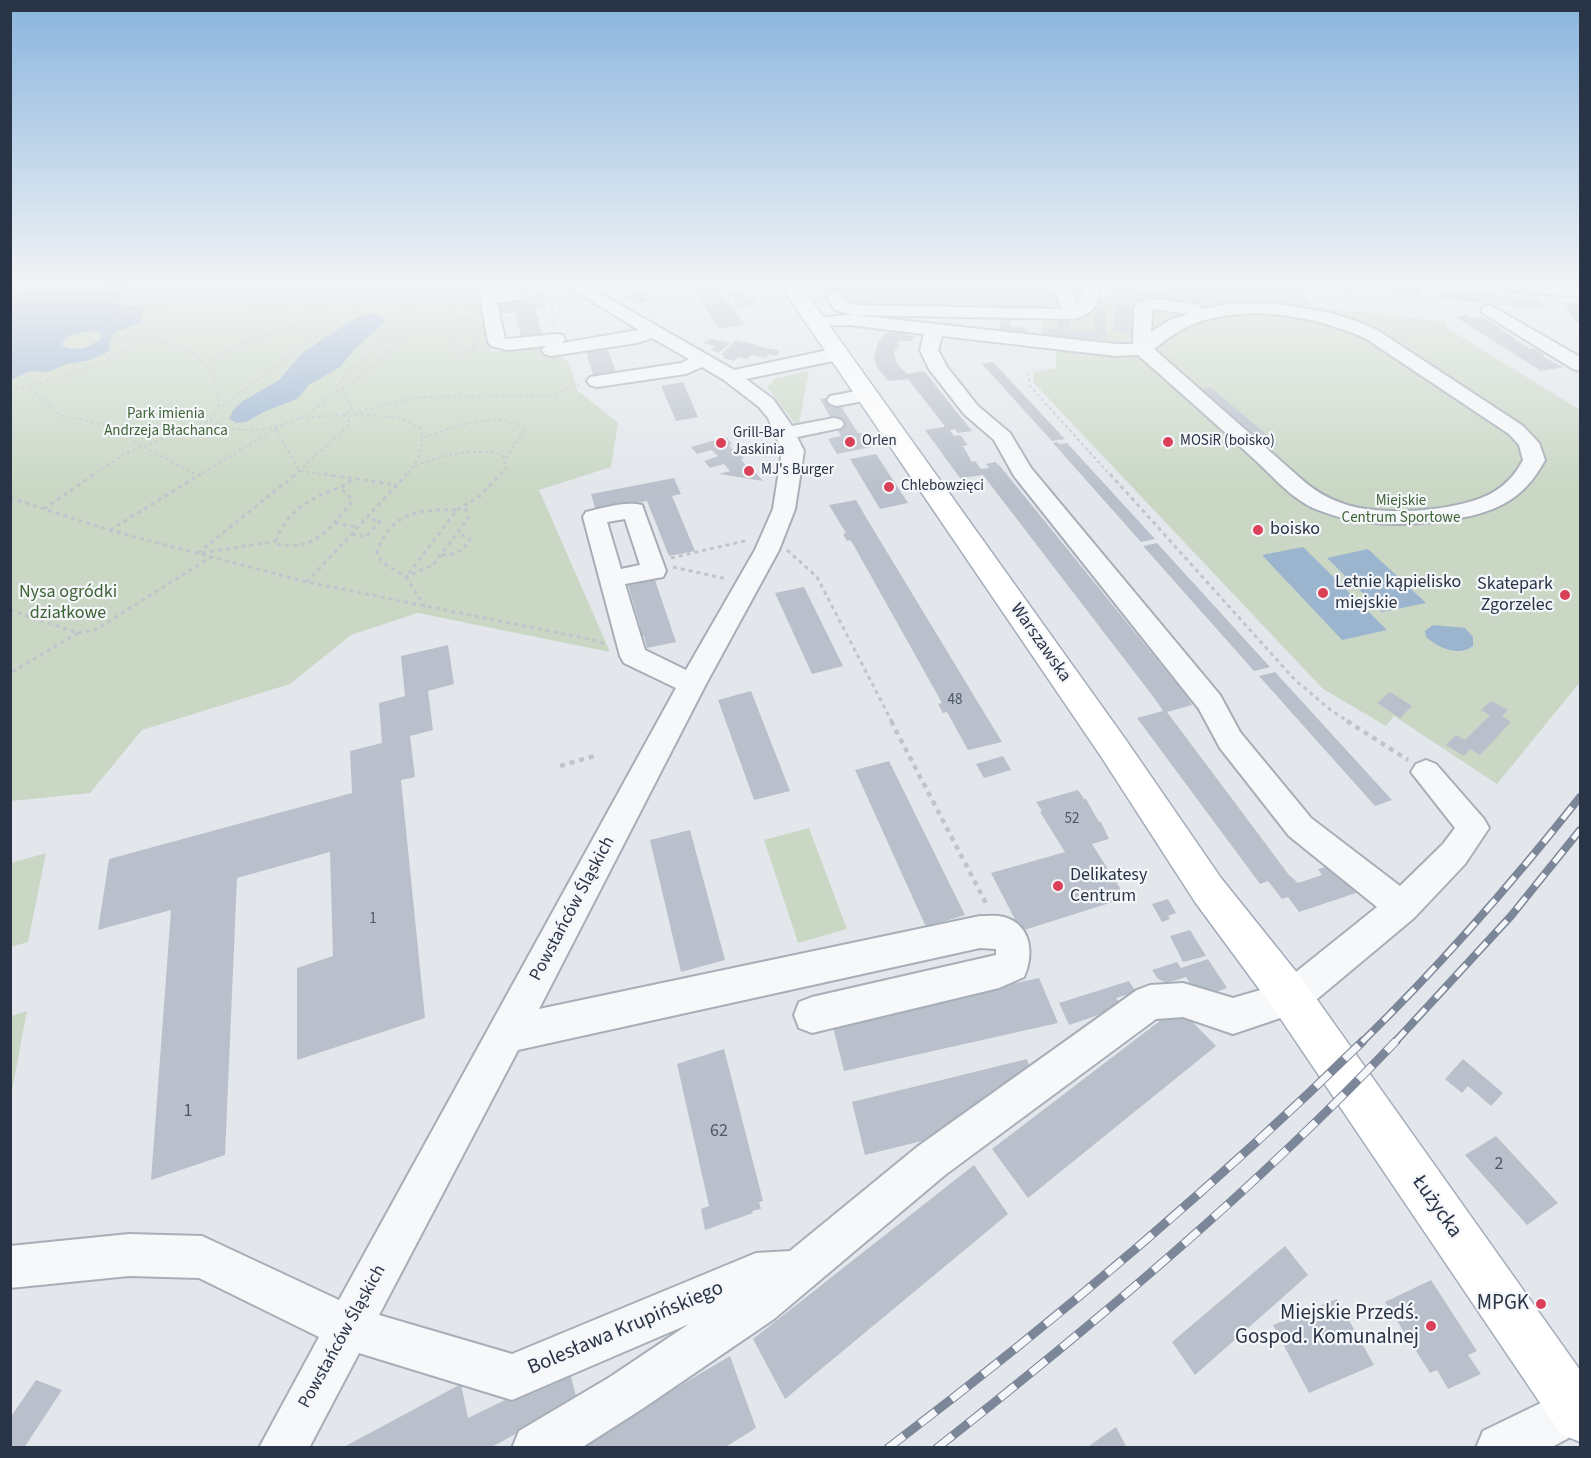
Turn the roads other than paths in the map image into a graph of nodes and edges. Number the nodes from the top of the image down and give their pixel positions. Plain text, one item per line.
1 (692, 354) edge
2 (838, 354) joint
3 (931, 354) edge
4 (1149, 354) edge
5 (1401, 354) edge
6 (1564, 354) edge
7 (702, 360) junction
8 (1581, 364) edge
9 (731, 376) junction
10 (597, 381) road end
11 (834, 424) dead end
12 (785, 433) junction
13 (611, 579) junction
14 (693, 684) junction
15 (1426, 772) road end
16 (1402, 907) junction
17 (1291, 998) junction
18 (812, 1015) dead end
19 (507, 1034) junction
20 (10, 1267) edge
21 (795, 1272) junction
22 (348, 1328) junction
23 (1578, 1412) edge
24 (283, 1448) edge
25 (536, 1448) edge
26 (1500, 1448) edge

1 - 7 street, Powstańców Śląskich
2 - 9 street
2 - 17 main road, Warszawska
3 - 16 street
4 - 5 street
6 - 8 street
7 - 9 street, Powstańców Śląskich
7 - 10 street
9 - 12 street, Powstańców Śląskich
11 - 12 street
12 - 14 street, Powstańców Śląskich
13 - 13 street
13 - 14 street
14 - 19 street, Powstańców Śląskich
15 - 16 street
16 - 17 street
17 - 21 street
17 - 23 main road, Łużycka
18 - 19 street
19 - 22 street, Powstańców Śląskich
20 - 22 street, Bolesława Krupińskiego
21 - 22 street, Bolesława Krupińskiego
21 - 25 street
22 - 24 street, Powstańców Śląskich
23 - 26 street

